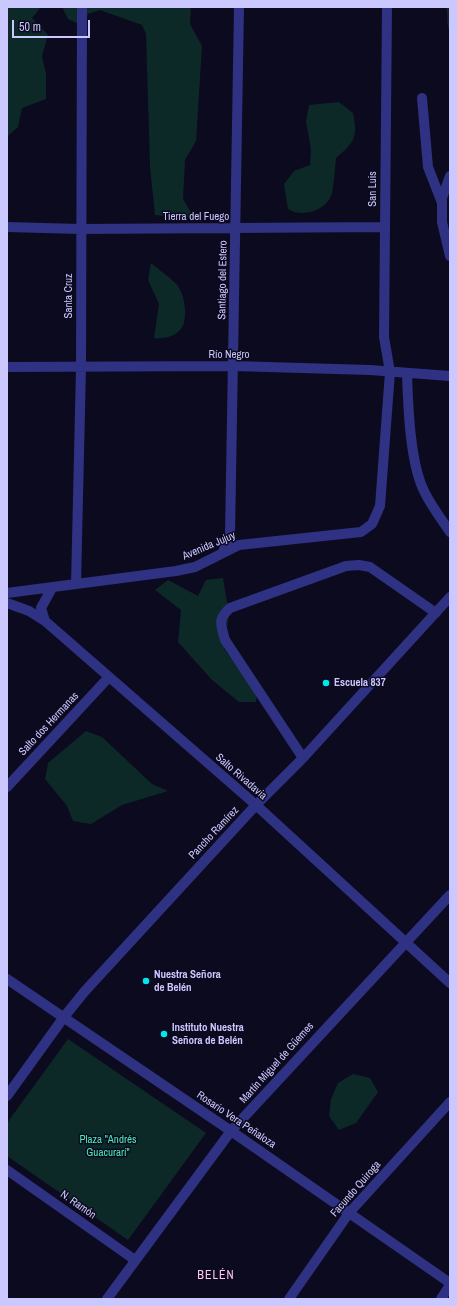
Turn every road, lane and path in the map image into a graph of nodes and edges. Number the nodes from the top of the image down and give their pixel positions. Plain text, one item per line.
1 (239, 7) edge
2 (387, 7) edge
3 (82, 8) edge
4 (422, 98) dead end
5 (450, 176) edge
6 (442, 203) junction
7 (7, 227) edge
8 (385, 227) junction
9 (236, 228) junction
10 (80, 229) junction
11 (450, 256) edge
12 (233, 366) junction
13 (7, 367) edge
14 (81, 368) junction
15 (390, 372) junction
16 (407, 373) junction
17 (450, 376) edge
18 (372, 524) joint
19 (450, 532) edge
20 (224, 552) junction
21 (76, 584) junction
22 (52, 588) junction
23 (7, 593) edge
24 (450, 597) edge
25 (7, 603) edge
26 (436, 613) junction
27 (46, 621) junction
28 (109, 677) junction
29 (303, 758) junction
30 (7, 787) edge
31 (256, 805) junction
32 (450, 895) edge
33 (405, 941) junction
34 (7, 979) edge
35 (450, 983) edge
36 (64, 1017) junction
37 (7, 1096) edge
38 (450, 1102) edge
39 (232, 1131) junction
40 (7, 1170) edge
41 (350, 1213) junction
42 (135, 1260) junction
43 (450, 1284) edge
44 (107, 1299) edge
45 (289, 1299) edge
46 (440, 1299) edge

1 - 9 street, Santiago del Estero
2 - 8 street, San Luis
3 - 10 street, Santa Cruz
4 - 6 street
5 - 6 street
6 - 11 street
7 - 10 street, Tierra del Fuego
8 - 9 street, Tierra del Fuego
8 - 15 street, San Luis
9 - 10 street, Tierra del Fuego
9 - 12 street, Santiago del Estero
10 - 14 street, Santa Cruz
12 - 14 street, Río Negro
12 - 15 street, Río Negro
12 - 20 street, Santiago del Estero
13 - 14 street, Río Negro
14 - 21 street, Santa Cruz
15 - 16 street, Río Negro
15 - 18 street, San Luis
16 - 17 street, Río Negro
16 - 19 street
18 - 20 street, Avenida Jujuy
20 - 21 street, Avenida Jujuy
21 - 22 street, Avenida Jujuy
22 - 23 street, Avenida Jujuy
22 - 27 street
24 - 26 street, Pancho Ramírez
25 - 27 street, Salto Rivadavia
26 - 29 street, Pancho Ramírez
26 - 29 street
27 - 28 street, Salto Rivadavia
28 - 30 street, Salto dos Hermanas
28 - 31 street, Salto Rivadavia
29 - 31 street, Pancho Ramírez
31 - 33 street, Salto Rivadavia
31 - 36 street, Pancho Ramírez
32 - 33 street, Martín Miguel de Güemes
33 - 35 street, Salto Rivadavia
33 - 39 street, Martín Miguel de Güemes
34 - 36 street, Rosario Vera Peñaloza
36 - 37 street, Pancho Ramírez
36 - 39 street, Rosario Vera Peñaloza
38 - 41 street, Facundo Quiroga
39 - 41 street, Rosario Vera Peñaloza
39 - 42 street, Martín Miguel de Güemes
40 - 42 street, N. Ramón
41 - 43 street, Rosario Vera Peñaloza
41 - 45 street, Facundo Quiroga
42 - 44 street, Martín Miguel de Güemes
43 - 46 street

